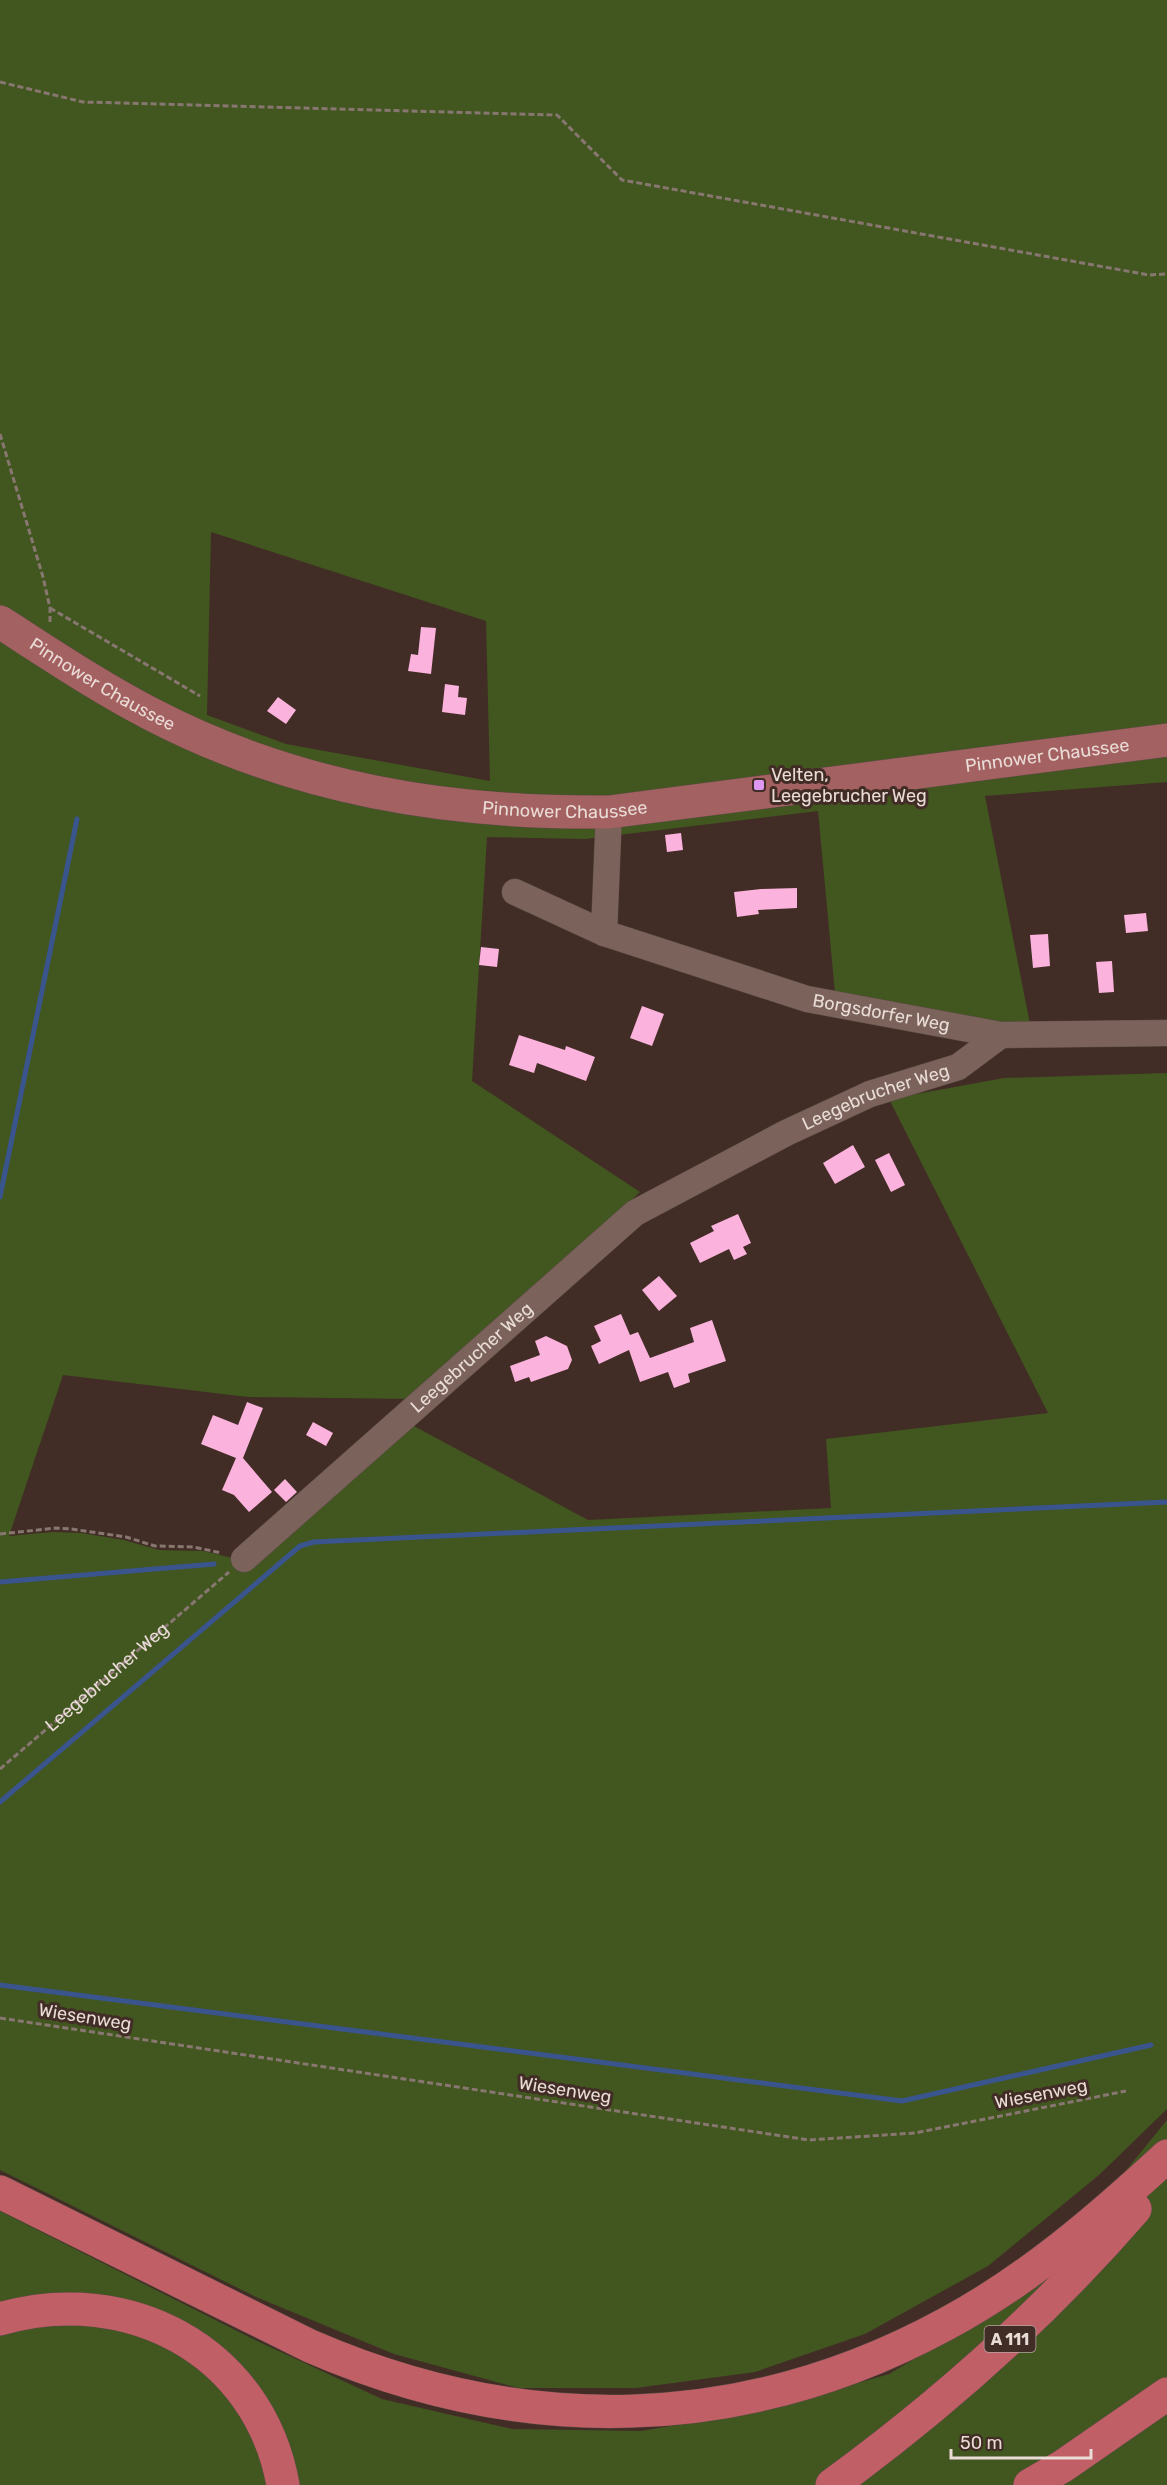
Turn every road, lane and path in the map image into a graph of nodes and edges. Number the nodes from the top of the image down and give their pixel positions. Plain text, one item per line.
1 (0, 82) edge
2 (1167, 274) edge
3 (0, 434) edge
4 (50, 608) junction
5 (0, 622) edge
6 (50, 654) junction
7 (200, 696) dead end
8 (1167, 740) edge
9 (609, 812) junction
10 (515, 892) dead end
11 (604, 933) junction
12 (1167, 1033) edge
13 (1001, 1035) junction
14 (0, 1534) edge
15 (244, 1559) junction
16 (0, 1769) edge
17 (0, 2018) edge
18 (1126, 2091) dead end
19 (1167, 2156) edge
20 (1167, 2171) edge
21 (0, 2192) edge
22 (0, 2319) edge
23 (1167, 2394) edge
24 (283, 2485) edge
25 (832, 2485) edge
26 (1030, 2485) edge

1 - 2 path
3 - 4 path
4 - 6 path
4 - 7 path
5 - 6 main road, Pinnower Chaussee
6 - 9 main road, Pinnower Chaussee
8 - 9 main road, Pinnower Chaussee
9 - 11 street
10 - 11 street, Borgsdorfer Weg
11 - 13 street, Borgsdorfer Weg
12 - 13 street, Borgsdorfer Weg
13 - 15 street, Leegebrucher Weg
14 - 15 path
15 - 16 path, Leegebrucher Weg
17 - 18 path, Wiesenweg
19 - 21 highway
20 - 25 highway, A 111
22 - 24 highway
23 - 26 highway

